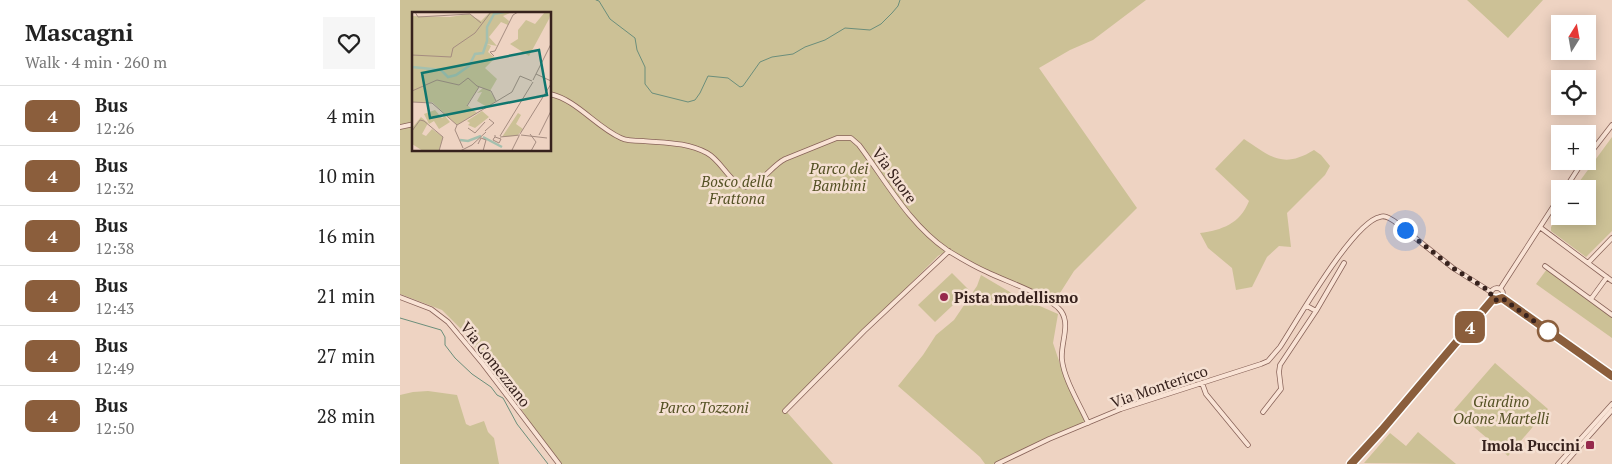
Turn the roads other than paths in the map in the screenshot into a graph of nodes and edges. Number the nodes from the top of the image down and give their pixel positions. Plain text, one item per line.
1 (551, 94) edge
2 (1612, 125) edge
3 (1596, 146) edge
4 (1551, 211) edge
5 (1541, 228) junction
6 (1612, 238) edge
7 (949, 251) junction
8 (1344, 263) dead end
9 (1588, 263) junction
10 (1545, 266) dead end
11 (1607, 277) junction
12 (1612, 280) edge
13 (1500, 289) junction
14 (1491, 292) junction
15 (400, 297) edge
16 (1502, 298) junction
17 (1493, 299) junction
18 (1591, 299) junction
19 (1307, 306) junction
20 (1316, 311) junction
21 (1612, 315) edge
22 (1612, 376) edge
23 (1202, 383) junction
24 (1612, 404) edge
25 (785, 410) dead end
26 (1612, 410) edge
27 (1263, 412) dead end
28 (1088, 423) junction
29 (1248, 445) dead end
30 (1574, 450) junction
31 (1565, 461) edge
32 (559, 464) edge
33 (997, 464) edge
34 (1351, 464) edge
35 (1558, 464) edge

1 - 7 street, Via Suore
2 - 3 street
4 - 5 street
5 - 9 street
5 - 13 street
6 - 9 street
7 - 25 street
7 - 28 street, Via Suore
8 - 20 street
9 - 11 street
10 - 18 street
11 - 12 street
11 - 18 street
13 - 14 street
13 - 16 street
14 - 17 street
14 - 19 street, Via Montericco
15 - 32 street, Via Comezzano
16 - 17 street
16 - 22 street
17 - 34 street
18 - 21 street
19 - 20 street
19 - 23 street, Via Montericco
20 - 27 street
23 - 28 street, Via Montericco
23 - 29 street
24 - 30 street
26 - 30 street
28 - 33 street, Via Montericco
30 - 31 street
31 - 35 street

